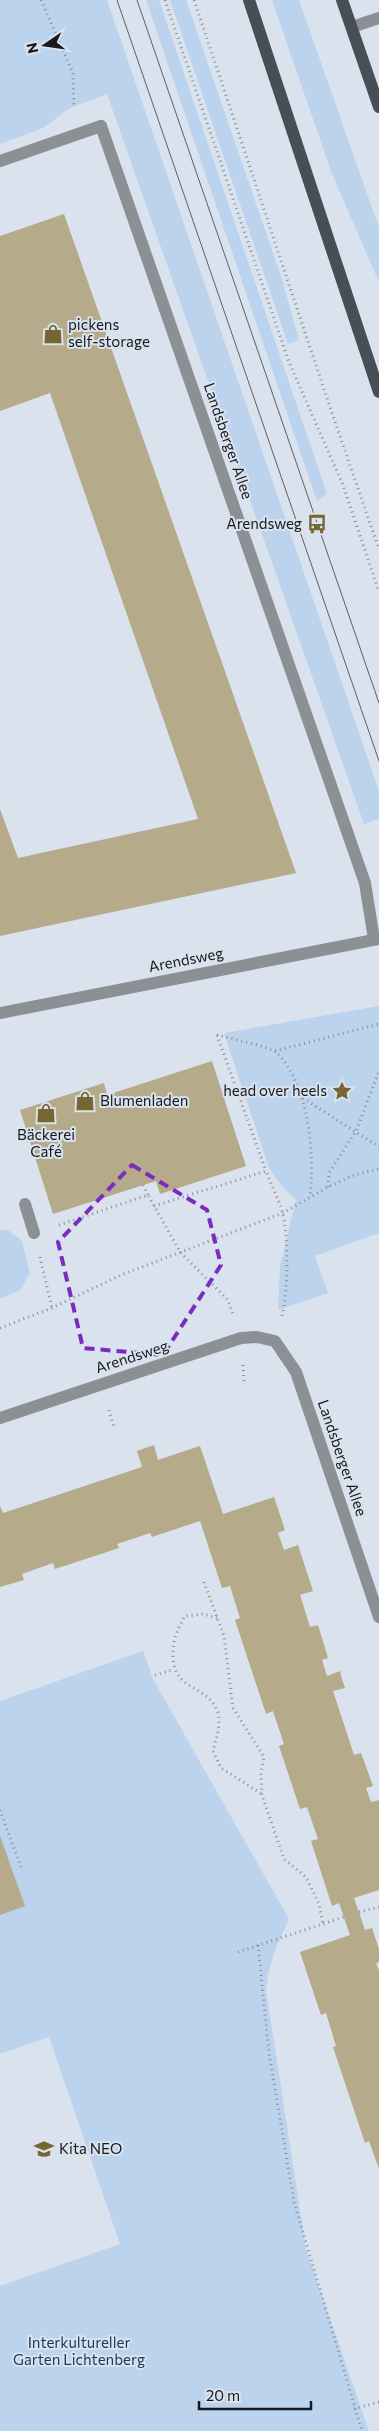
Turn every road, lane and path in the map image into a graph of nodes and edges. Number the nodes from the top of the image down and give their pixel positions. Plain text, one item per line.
1 (41, 0) edge
2 (165, 0) edge
3 (194, 0) edge
4 (249, 0) edge
5 (342, 0) edge
6 (379, 18) edge
7 (352, 27) junction
8 (379, 106) edge
9 (82, 133) junction
10 (0, 161) edge
11 (379, 392) edge
12 (379, 549) edge
13 (379, 592) edge
14 (376, 939) edge
15 (0, 1013) edge
16 (379, 1024) edge
17 (275, 1050) junction
18 (379, 1071) edge
19 (302, 1097) junction
20 (356, 1131) junction
21 (379, 1147) edge
22 (379, 1168) edge
23 (266, 1171) junction
24 (143, 1185) dead end
25 (328, 1187) junction
26 (148, 1195) junction
27 (309, 1198) junction
28 (25, 1204) dead end
29 (154, 1206) junction
30 (283, 1213) junction
31 (34, 1233) junction
32 (180, 1252) junction
33 (52, 1308) junction
34 (0, 1328) edge
35 (241, 1338) junction
36 (275, 1341) junction
37 (0, 1418) edge
38 (204, 1582) dead end
39 (216, 1618) junction
40 (379, 1618) edge
41 (173, 1670) junction
42 (155, 1675) dead end
43 (262, 1795) junction
44 (0, 1810) edge
45 (21, 1867) dead end
46 (379, 1907) edge
47 (359, 1912) dead end
48 (344, 1917) dead end
49 (322, 1924) junction
50 (258, 1945) junction
51 (238, 1952) dead end
52 (379, 2402) edge
53 (354, 2409) junction
54 (362, 2431) edge

1 - 9 path
2 - 13 path
3 - 12 path
4 - 11 main road
5 - 7 main road
6 - 7 street
7 - 8 main road
9 - 10 street
9 - 14 street, Landsberger Allee
14 - 15 street, Arendsweg
16 - 17 path
17 - 19 path
17 - 23 path
18 - 20 path
19 - 20 path
19 - 27 path
20 - 21 path
20 - 25 path
22 - 25 path
23 - 29 path
23 - 30 path
24 - 26 path
25 - 27 path
26 - 29 path
26 - 31 path
27 - 30 path
28 - 31 street
29 - 32 path
30 - 32 path
30 - 36 path
31 - 33 path
32 - 33 path
32 - 35 path
33 - 34 path
35 - 36 street, Arendsweg
35 - 37 street, Arendsweg
36 - 40 street, Landsberger Allee
38 - 39 path
39 - 41 path
39 - 43 path
41 - 42 path
41 - 43 path
43 - 49 path
44 - 45 path
46 - 47 path
48 - 49 path
49 - 50 path
50 - 51 path
50 - 53 path
52 - 53 path
53 - 54 path

